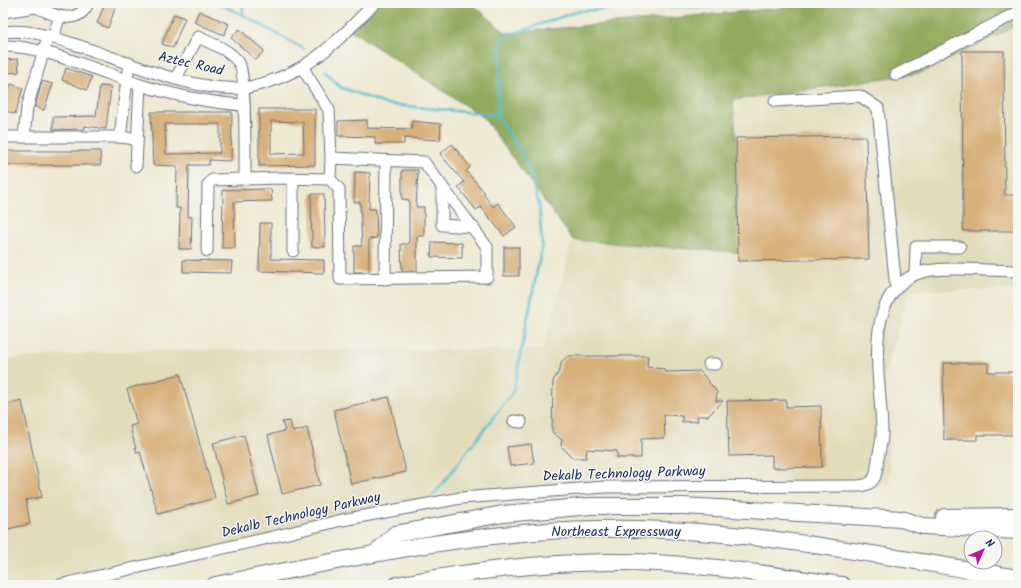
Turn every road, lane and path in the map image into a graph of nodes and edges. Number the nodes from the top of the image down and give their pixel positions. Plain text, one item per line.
1 (88, 3) edge
2 (375, 3) edge
3 (37, 5) edge
4 (3, 12) edge
5 (1018, 12) edge
6 (59, 18) junction
7 (3, 32) edge
8 (51, 37) junction
9 (3, 46) edge
10 (44, 52) junction
11 (129, 63) junction
12 (302, 67) junction
13 (896, 75) dead end
14 (176, 78) junction
15 (126, 80) junction
16 (140, 85) junction
17 (243, 88) junction
18 (775, 101) dead end
19 (244, 105) junction
20 (3, 137) edge
21 (24, 137) junction
22 (120, 137) junction
23 (136, 139) junction
24 (331, 158) junction
25 (386, 161) junction
26 (136, 166) dead end
27 (293, 178) junction
28 (245, 179) junction
29 (330, 179) junction
30 (442, 186) junction
31 (473, 227) junction
32 (960, 247) dead end
33 (207, 251) dead end
34 (293, 251) dead end
35 (1018, 271) edge
36 (915, 274) junction
37 (385, 279) junction
38 (896, 289) junction
39 (1018, 516) edge
40 (901, 519) junction
41 (1018, 531) edge
42 (376, 553) junction
43 (1018, 578) edge
44 (59, 585) edge
45 (215, 585) edge
46 (397, 585) edge
47 (842, 585) edge

1 - 6 street
2 - 12 street, Aztec Road
3 - 4 street
3 - 6 street
5 - 13 street
6 - 8 street
7 - 8 street, Aztec Road
8 - 10 street
8 - 11 street, Aztec Road
9 - 10 street
10 - 15 street
10 - 21 street
11 - 14 street, Aztec Road
11 - 15 street
12 - 17 street, Aztec Road
12 - 24 street
14 - 17 street, Aztec Road
14 - 17 street
15 - 16 street
15 - 22 street
16 - 19 street
16 - 23 street
17 - 19 street
18 - 38 street
19 - 28 street
20 - 21 street
21 - 22 street
22 - 23 street
23 - 26 street
24 - 25 street
24 - 29 street
25 - 30 street
25 - 37 street
27 - 28 street
27 - 29 street
27 - 34 street
28 - 33 street
29 - 37 street
30 - 31 street
30 - 31 street
31 - 37 street
32 - 36 street
35 - 36 street, Dekalb Technology Parkway
36 - 38 street, Dekalb Technology Parkway
38 - 44 street, Dekalb Technology Parkway
39 - 40 highway
40 - 41 highway
40 - 42 highway
42 - 43 highway, Northeast Expressway
42 - 45 highway, Northeast Expressway
46 - 47 highway

